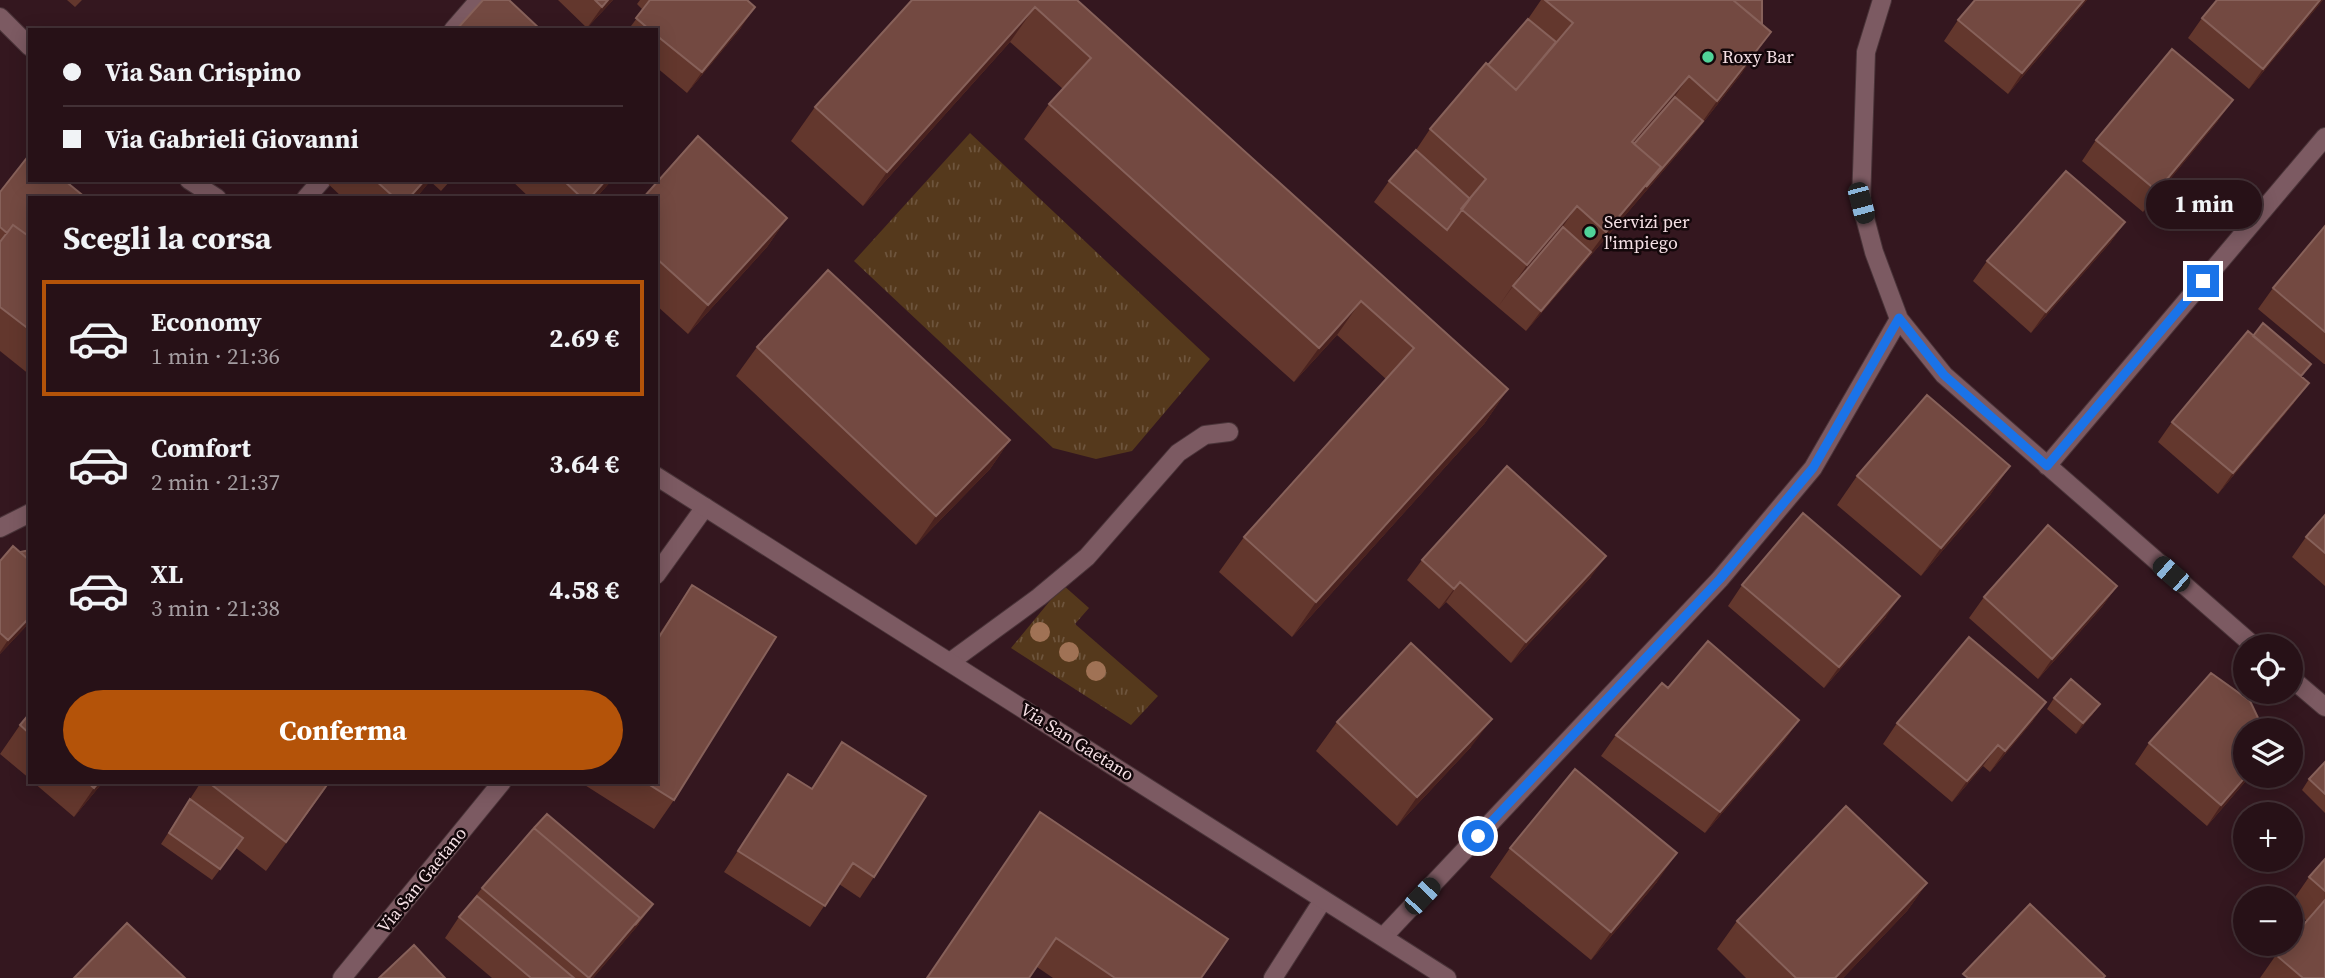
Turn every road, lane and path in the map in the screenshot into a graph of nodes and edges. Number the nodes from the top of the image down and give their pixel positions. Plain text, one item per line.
1 (479, 0) edge
2 (1882, 0) edge
3 (0, 17) edge
4 (455, 28) edge
5 (28, 45) edge
6 (2325, 137) edge
7 (192, 182) edge
8 (319, 182) edge
9 (213, 196) edge
10 (308, 196) edge
11 (1899, 318) junction
12 (1229, 432) dead end
13 (2047, 466) junction
14 (658, 477) edge
15 (705, 508) junction
16 (28, 514) edge
17 (0, 528) edge
18 (658, 572) edge
19 (2240, 634) edge
20 (950, 662) junction
21 (2303, 688) edge
22 (2325, 707) edge
23 (500, 784) edge
24 (1323, 900) junction
25 (1383, 937) junction
26 (342, 978) edge
27 (1273, 978) edge
28 (1447, 978) edge

1 - 4 street
2 - 11 street
3 - 5 street
6 - 13 street
7 - 9 street
8 - 10 street
11 - 13 street
11 - 25 street
12 - 20 street
13 - 19 street
14 - 15 street, Via San Gaetano
15 - 18 street
15 - 20 street, Via San Gaetano
16 - 17 street
20 - 24 street, Via San Gaetano
21 - 22 street
23 - 26 street, Via San Gaetano
24 - 25 street, Via San Gaetano
24 - 27 street
25 - 28 street, Via San Gaetano

